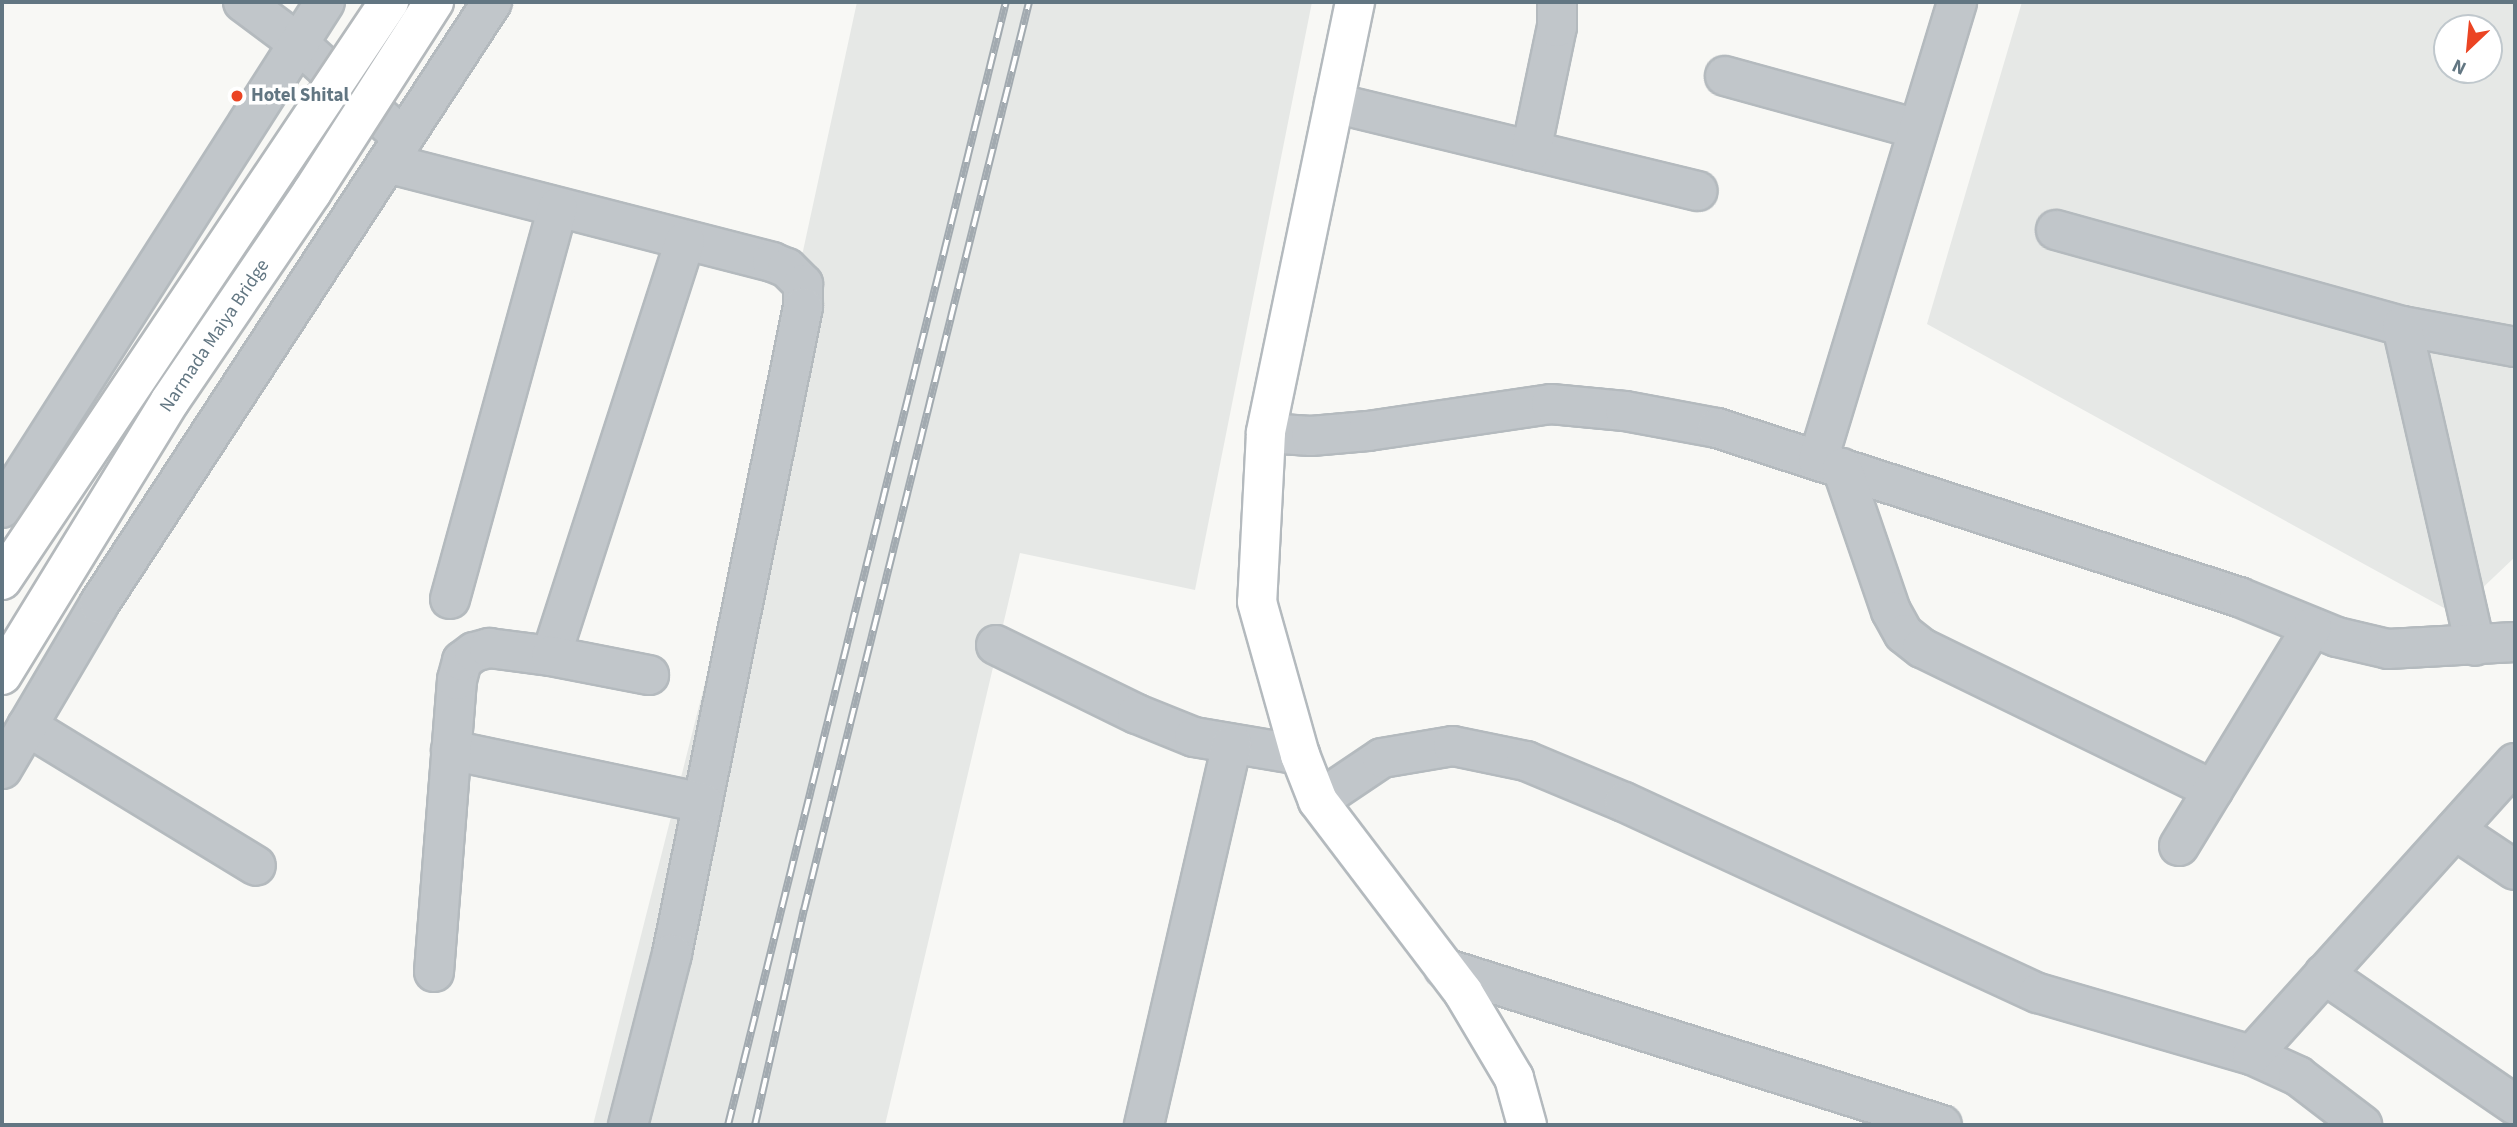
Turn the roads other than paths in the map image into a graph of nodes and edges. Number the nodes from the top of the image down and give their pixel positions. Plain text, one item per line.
1 (243, 2) edge
2 (325, 2) edge
3 (332, 2) edge
4 (389, 2) edge
5 (434, 2) edge
6 (492, 2) edge
7 (1354, 2) edge
8 (1557, 2) edge
9 (1957, 2) edge
10 (298, 43) junction
11 (1725, 76) dead end
12 (435, 89) junction
13 (1334, 103) junction
14 (1918, 129) junction
15 (1531, 150) junction
16 (395, 151) junction
17 (1697, 191) dead end
18 (558, 208) junction
19 (2056, 230) dead end
20 (685, 241) junction
21 (2402, 326) junction
22 (2515, 347) edge
23 (1266, 433) junction
24 (1830, 464) junction
25 (2, 508) edge
26 (2, 580) edge
27 (450, 599) dead end
28 (2312, 627) junction
29 (2515, 642) edge
30 (996, 645) dead end
31 (2475, 646) junction
32 (551, 656) junction
33 (2, 675) edge
34 (649, 675) dead end
35 (27, 726) junction
36 (1232, 744) junction
37 (451, 750) junction
38 (1300, 755) junction
39 (2515, 763) edge
40 (2, 769) edge
41 (2213, 790) junction
42 (1318, 802) junction
43 (702, 803) junction
44 (2455, 830) junction
45 (2179, 846) dead end
46 (256, 866) dead end
47 (2515, 870) edge
48 (1444, 968) junction
49 (434, 972) dead end
50 (2325, 974) junction
51 (2252, 1055) junction
52 (2515, 1105) edge
53 (628, 1125) edge
54 (1144, 1125) edge
55 (1527, 1125) edge
56 (1942, 1125) edge
57 (2362, 1125) edge

1 - 10 street
2 - 10 street
3 - 12 street
4 - 26 main road, bridge
5 - 33 main road, Narmada Maiya Bridge, bridge
6 - 12 street
7 - 13 main road
8 - 15 street
9 - 14 street
10 - 16 street
10 - 25 street
11 - 14 street
12 - 16 street
13 - 15 street
13 - 23 main road
14 - 24 street
15 - 17 street
16 - 18 street
16 - 35 street
18 - 20 street
18 - 27 street
19 - 21 street
20 - 32 street
20 - 43 street
21 - 22 street
21 - 31 street
23 - 24 street
23 - 38 main road
24 - 28 street
24 - 41 street
28 - 31 street
28 - 41 street
29 - 31 street
30 - 36 street
32 - 34 street
32 - 37 street
35 - 40 street
35 - 46 street
36 - 38 street
36 - 54 street
37 - 43 street
37 - 49 street
38 - 42 main road
39 - 44 street
41 - 45 street
42 - 48 main road
42 - 51 street
43 - 53 street
44 - 47 street
44 - 50 street
48 - 55 main road
48 - 56 street
50 - 51 street
50 - 52 street
51 - 57 street

